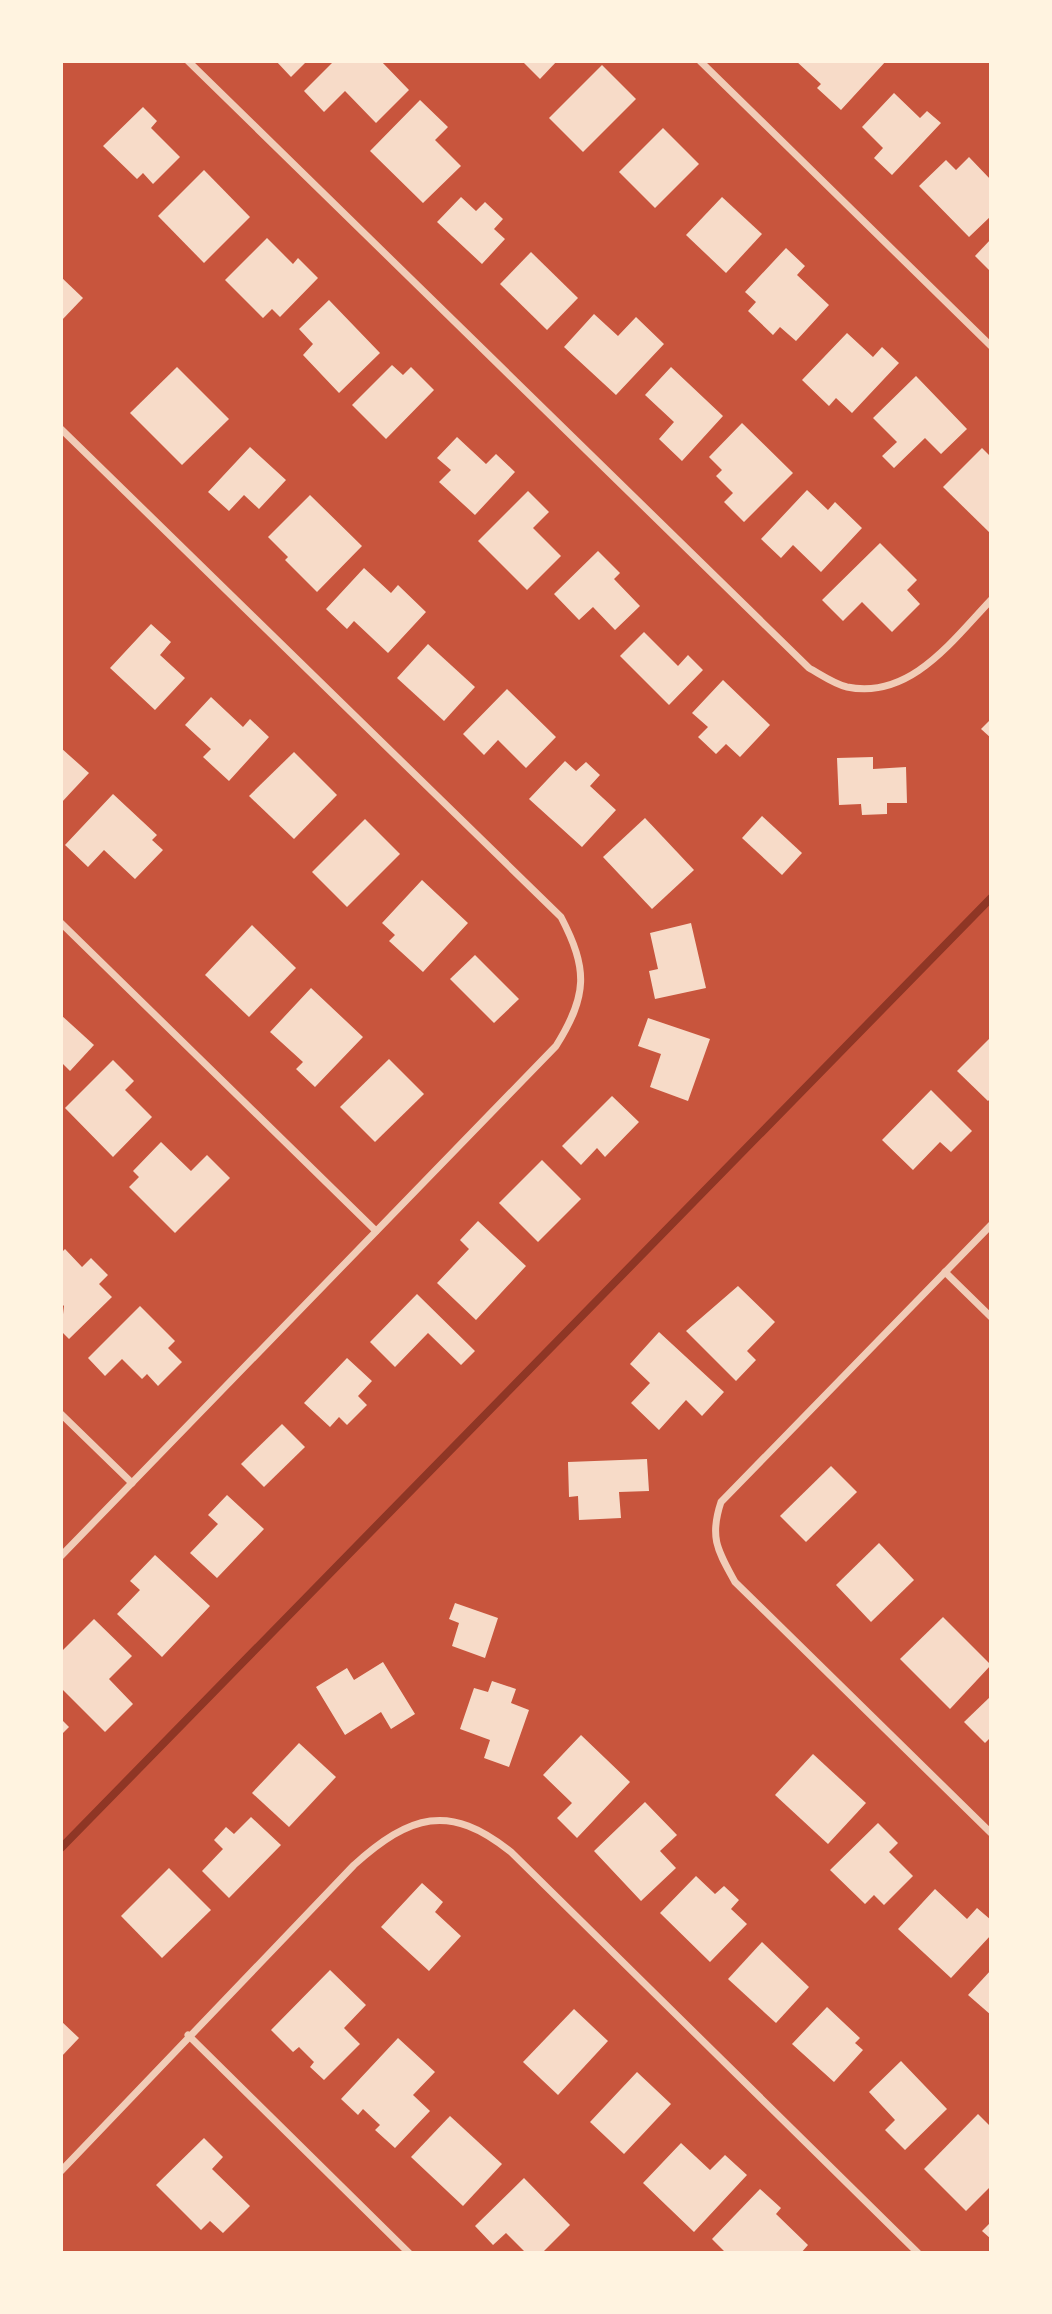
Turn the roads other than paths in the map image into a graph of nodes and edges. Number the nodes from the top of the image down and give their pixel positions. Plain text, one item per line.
1 (188, 61) edge
2 (700, 61) edge
3 (991, 346) edge
4 (61, 429) edge
5 (991, 600) edge
6 (61, 923) edge
7 (991, 1225) edge
8 (376, 1231) junction
9 (945, 1272) junction
10 (991, 1317) edge
11 (61, 1414) edge
12 (132, 1483) junction
13 (61, 1556) edge
14 (991, 1833) edge
15 (188, 2035) junction
16 (61, 2171) edge
17 (409, 2253) edge
18 (918, 2253) edge

1 - 5 street
2 - 3 street
4 - 8 street
6 - 8 street
7 - 9 street
8 - 12 street
9 - 10 street
9 - 14 street
11 - 12 street
12 - 13 street
15 - 16 street
15 - 17 street
15 - 18 street

